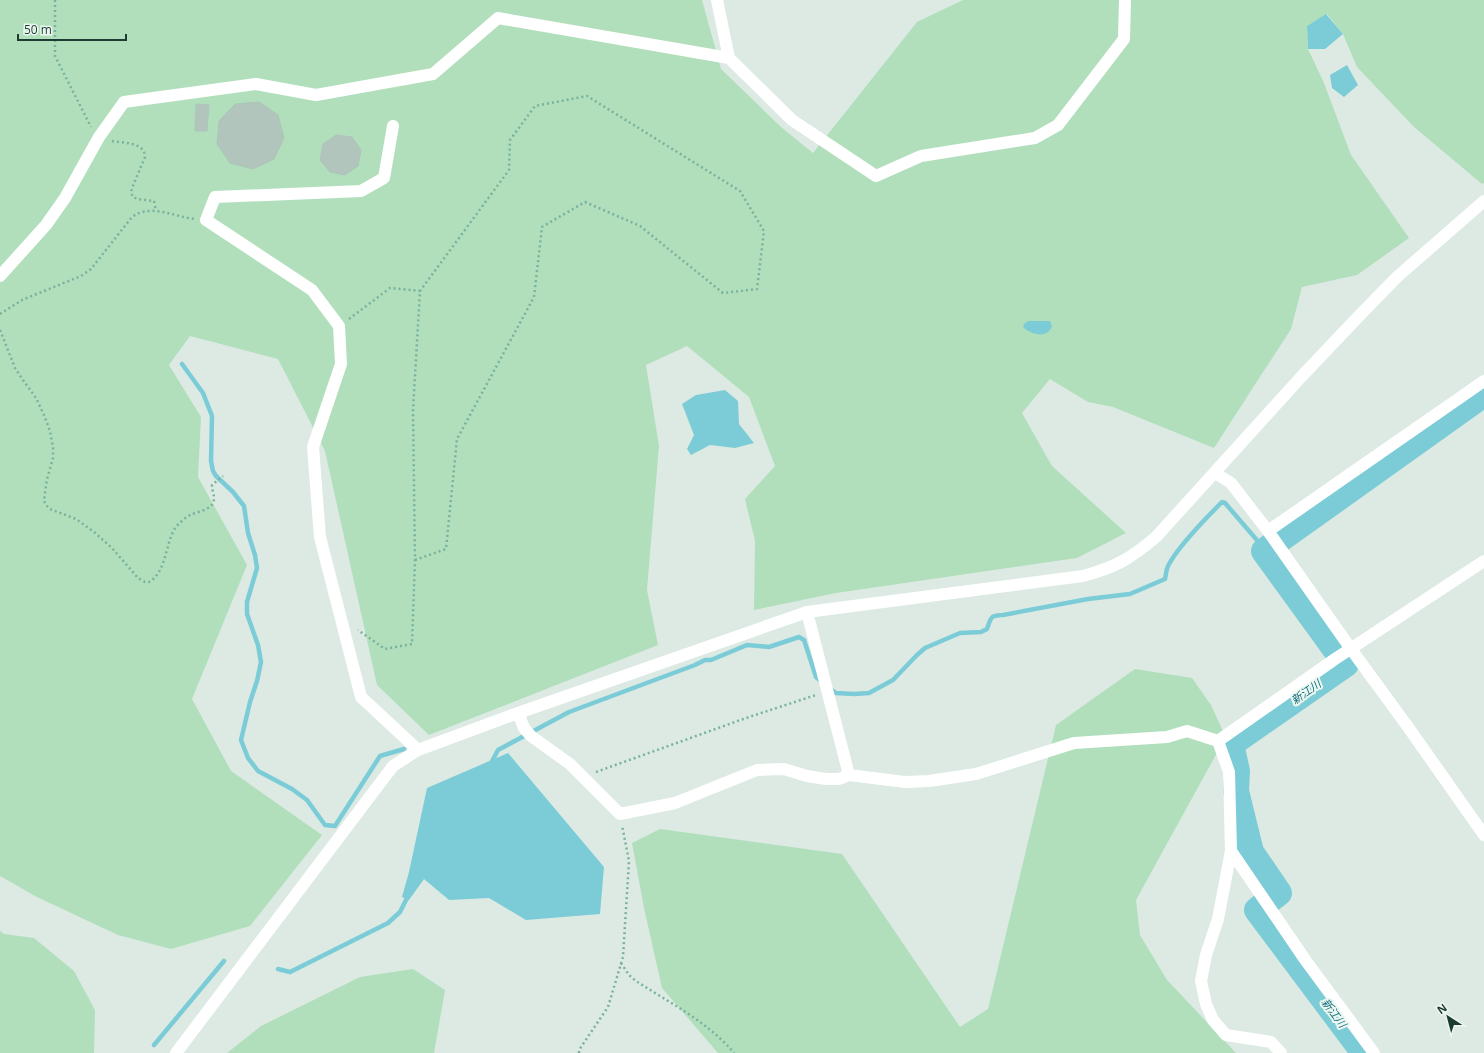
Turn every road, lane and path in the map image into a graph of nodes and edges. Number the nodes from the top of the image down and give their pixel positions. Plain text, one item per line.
1 (718, 0) edge
2 (1125, 0) edge
3 (729, 58) junction
4 (393, 126) dead end
5 (1484, 201) edge
6 (206, 220) junction
7 (0, 276) edge
8 (420, 291) junction
9 (0, 314) edge
10 (339, 326) junction
11 (0, 330) edge
12 (1484, 381) edge
13 (1215, 473) junction
14 (223, 476) dead end
15 (1269, 531) junction
16 (415, 560) junction
17 (1484, 561) edge
18 (807, 612) junction
19 (341, 618) junction
20 (1350, 649) junction
21 (828, 692) junction
22 (518, 714) junction
23 (1218, 741) junction
24 (418, 750) junction
25 (849, 775) junction
26 (586, 780) junction
27 (620, 814) junction
28 (1483, 832) edge
29 (1231, 851) junction
30 (621, 963) junction
31 (176, 1053) edge
32 (579, 1053) edge
33 (734, 1053) edge
34 (1281, 1053) edge
35 (1374, 1053) edge

1 - 3 street
2 - 3 street
3 - 7 street
4 - 6 street
5 - 13 street
6 - 9 path
6 - 10 street
8 - 10 path
8 - 16 path
8 - 16 path
10 - 19 street
11 - 14 path
12 - 15 street
13 - 15 street
13 - 18 street
15 - 20 street
16 - 19 path
17 - 20 street
18 - 21 street
18 - 22 street
19 - 24 street
20 - 23 street
20 - 28 street
21 - 25 street
21 - 26 path
22 - 24 street
22 - 26 street
23 - 25 street
23 - 29 street
24 - 31 street
25 - 27 street
26 - 27 street
27 - 30 path
29 - 34 street
29 - 35 street
30 - 32 path
30 - 33 path

